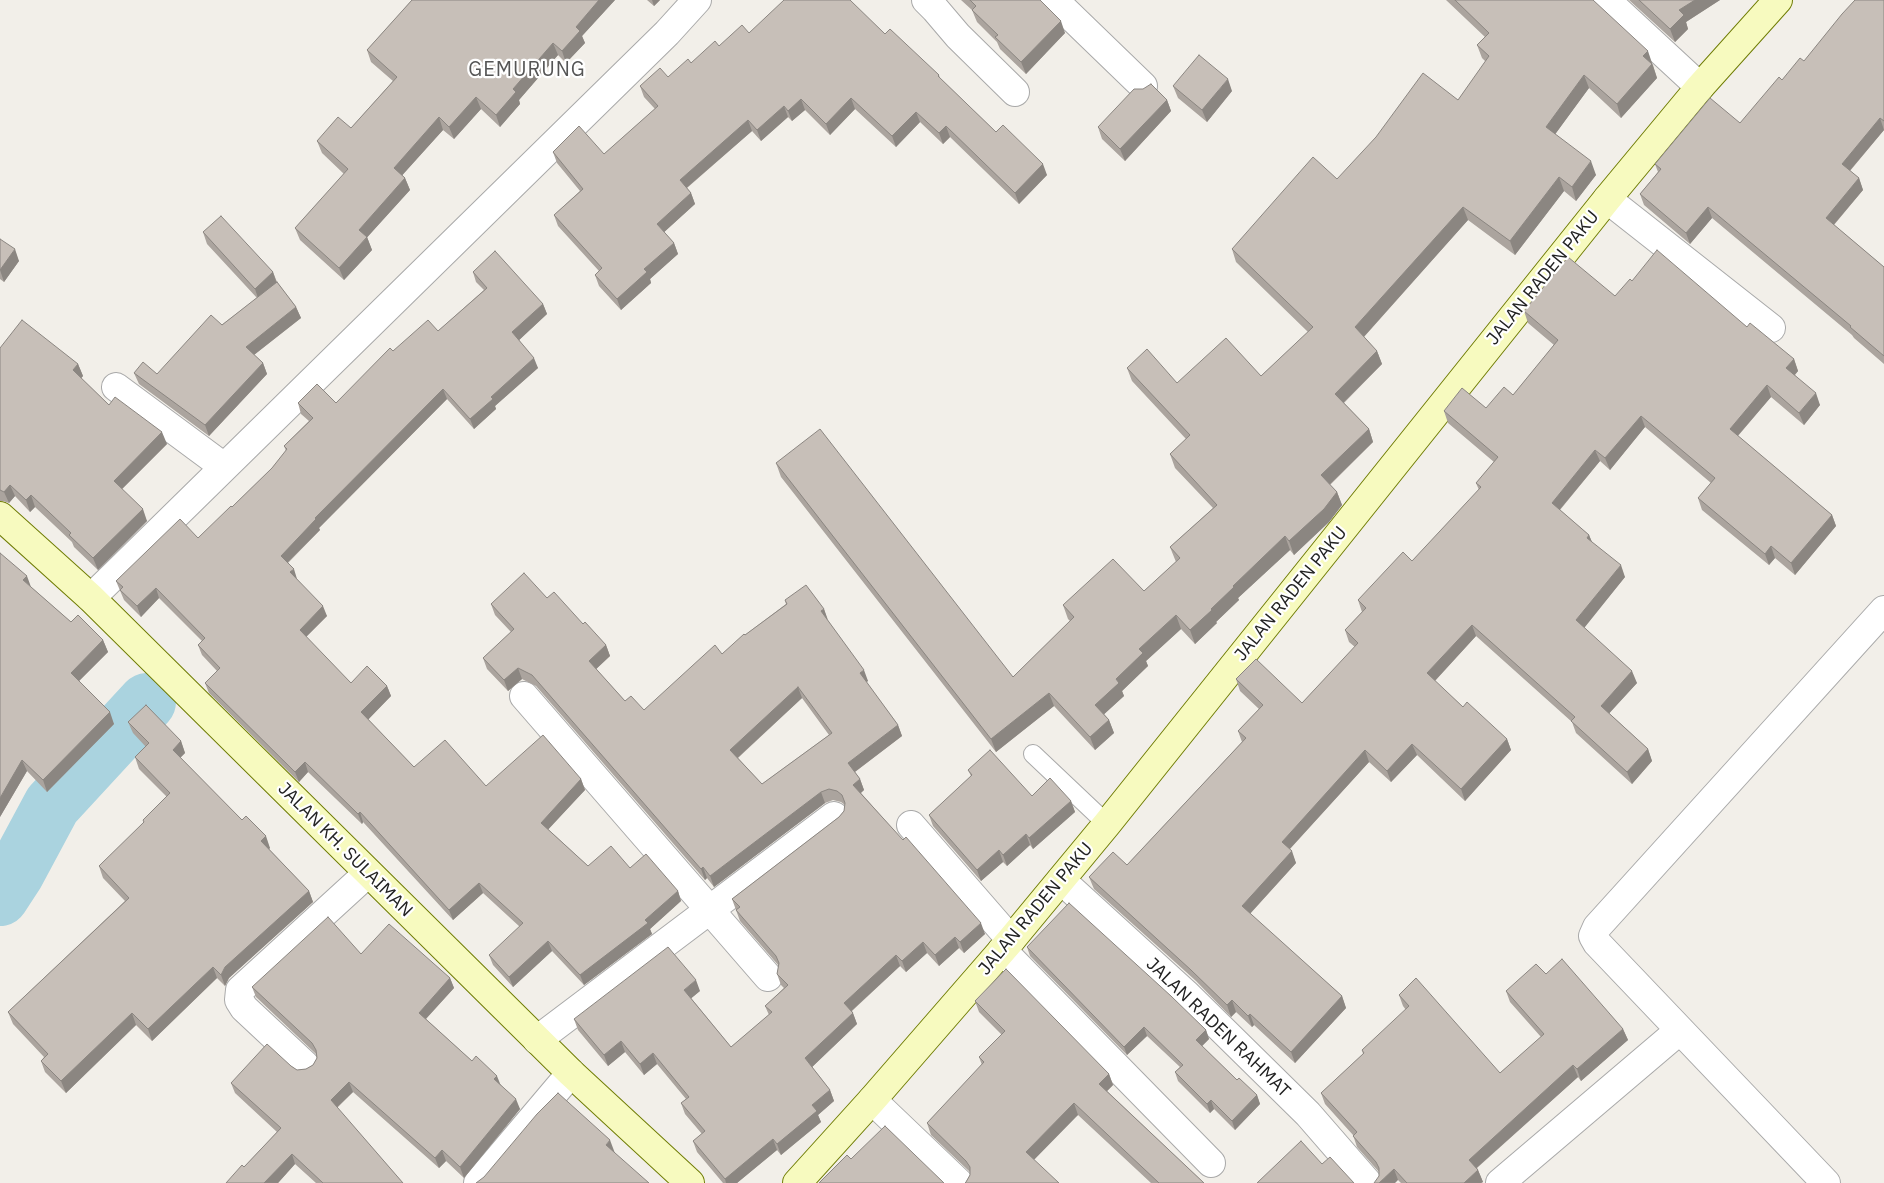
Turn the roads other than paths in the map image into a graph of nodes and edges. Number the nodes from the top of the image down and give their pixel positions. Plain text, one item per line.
1 (697, 0) edge
2 (926, 0) edge
3 (1054, 0) edge
4 (1606, 0) edge
5 (1778, 0) edge
6 (1144, 86) edge
7 (1700, 87) junction
8 (1015, 92) dead end
9 (1606, 198) junction
10 (1771, 328) dead end
11 (116, 387) dead end
12 (224, 467) junction
13 (0, 516) edge
14 (91, 598) junction
15 (1884, 610) edge
16 (524, 696) dead end
17 (1033, 754) dead end
18 (834, 816) dead end
19 (1107, 824) junction
20 (912, 826) dead end
21 (368, 873) junction
22 (1061, 880) junction
23 (710, 909) junction
24 (1007, 945) junction
25 (768, 978) dead end
26 (1680, 1030) junction
27 (537, 1040) junction
28 (305, 1065) dead end
29 (571, 1073) junction
30 (872, 1100) junction
31 (1211, 1163) dead end
32 (478, 1183) edge
33 (690, 1183) edge
34 (798, 1183) edge
35 (959, 1183) edge
36 (1368, 1183) edge
37 (1500, 1183) edge
38 (1826, 1183) edge

1 - 12 street
2 - 8 street
3 - 6 street
4 - 7 street
5 - 7 street, JALAN RADEN PAKU
7 - 9 street, JALAN RADEN PAKU
9 - 10 street
9 - 19 street, JALAN RADEN PAKU
11 - 12 street
12 - 14 street
13 - 14 street, JALAN KH. SULAIMAN
14 - 21 street, JALAN KH. SULAIMAN
15 - 26 street
16 - 23 street
17 - 19 lane
18 - 23 street
19 - 22 street, JALAN RADEN PAKU
20 - 24 street
21 - 27 street, JALAN KH. SULAIMAN
21 - 28 street
22 - 24 street, JALAN RADEN PAKU
22 - 36 street, JALAN RADEN RAHMAT
23 - 25 street
23 - 27 street
24 - 30 street, JALAN RADEN PAKU
24 - 31 street
26 - 37 street
26 - 38 street
27 - 29 street, JALAN KH. SULAIMAN
29 - 32 street
29 - 33 street, JALAN KH. SULAIMAN
30 - 34 street, JALAN RADEN PAKU
30 - 35 street

